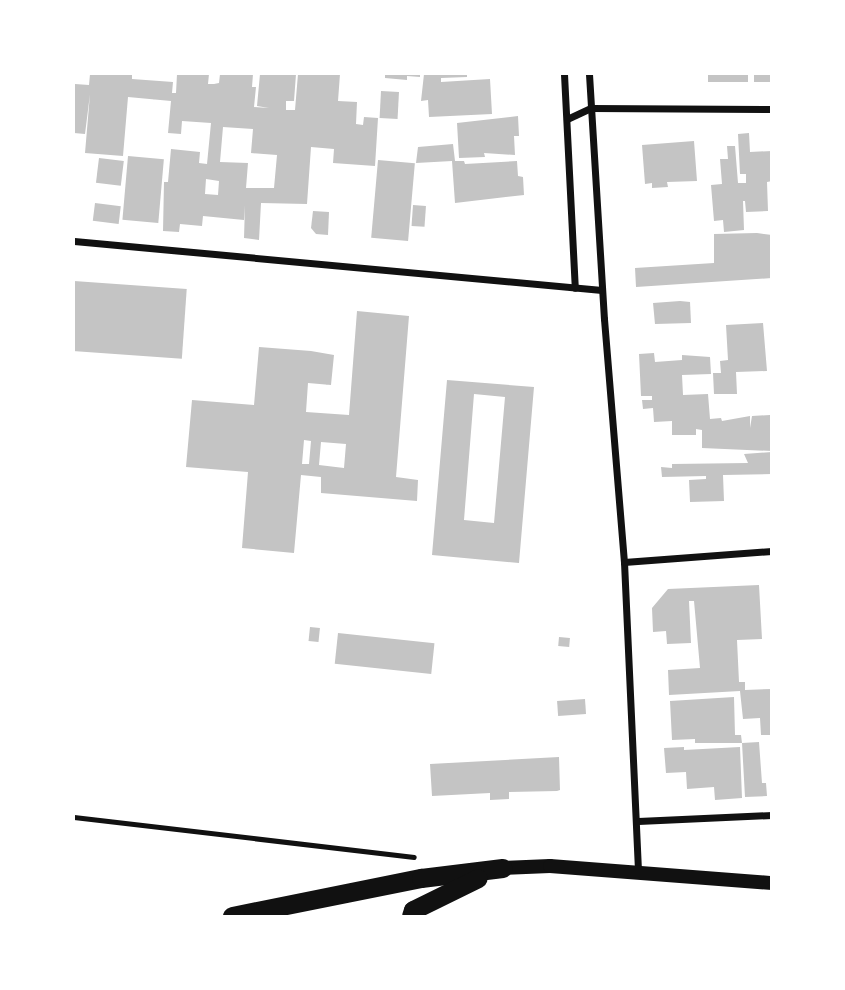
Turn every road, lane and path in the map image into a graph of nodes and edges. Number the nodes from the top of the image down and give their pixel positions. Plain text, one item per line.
1 (564, 74) edge
2 (589, 74) edge
3 (591, 108) junction
4 (772, 109) edge
5 (568, 119) junction
6 (74, 241) edge
7 (575, 288) junction
8 (602, 290) junction
9 (772, 551) edge
10 (624, 562) junction
11 (772, 815) edge
12 (74, 817) edge
13 (638, 821) junction
14 (419, 858) dead end
15 (502, 868) junction
16 (638, 873) junction
17 (772, 883) edge
18 (232, 916) edge
19 (411, 916) edge

1 - 5 street
2 - 3 street
3 - 4 street
3 - 5 street
3 - 8 street
5 - 7 street
6 - 7 street
7 - 8 street
8 - 10 street
9 - 10 street
10 - 13 street
11 - 13 street
12 - 14 path
13 - 16 street
15 - 16 main road
15 - 18 highway
15 - 19 highway
16 - 17 main road

